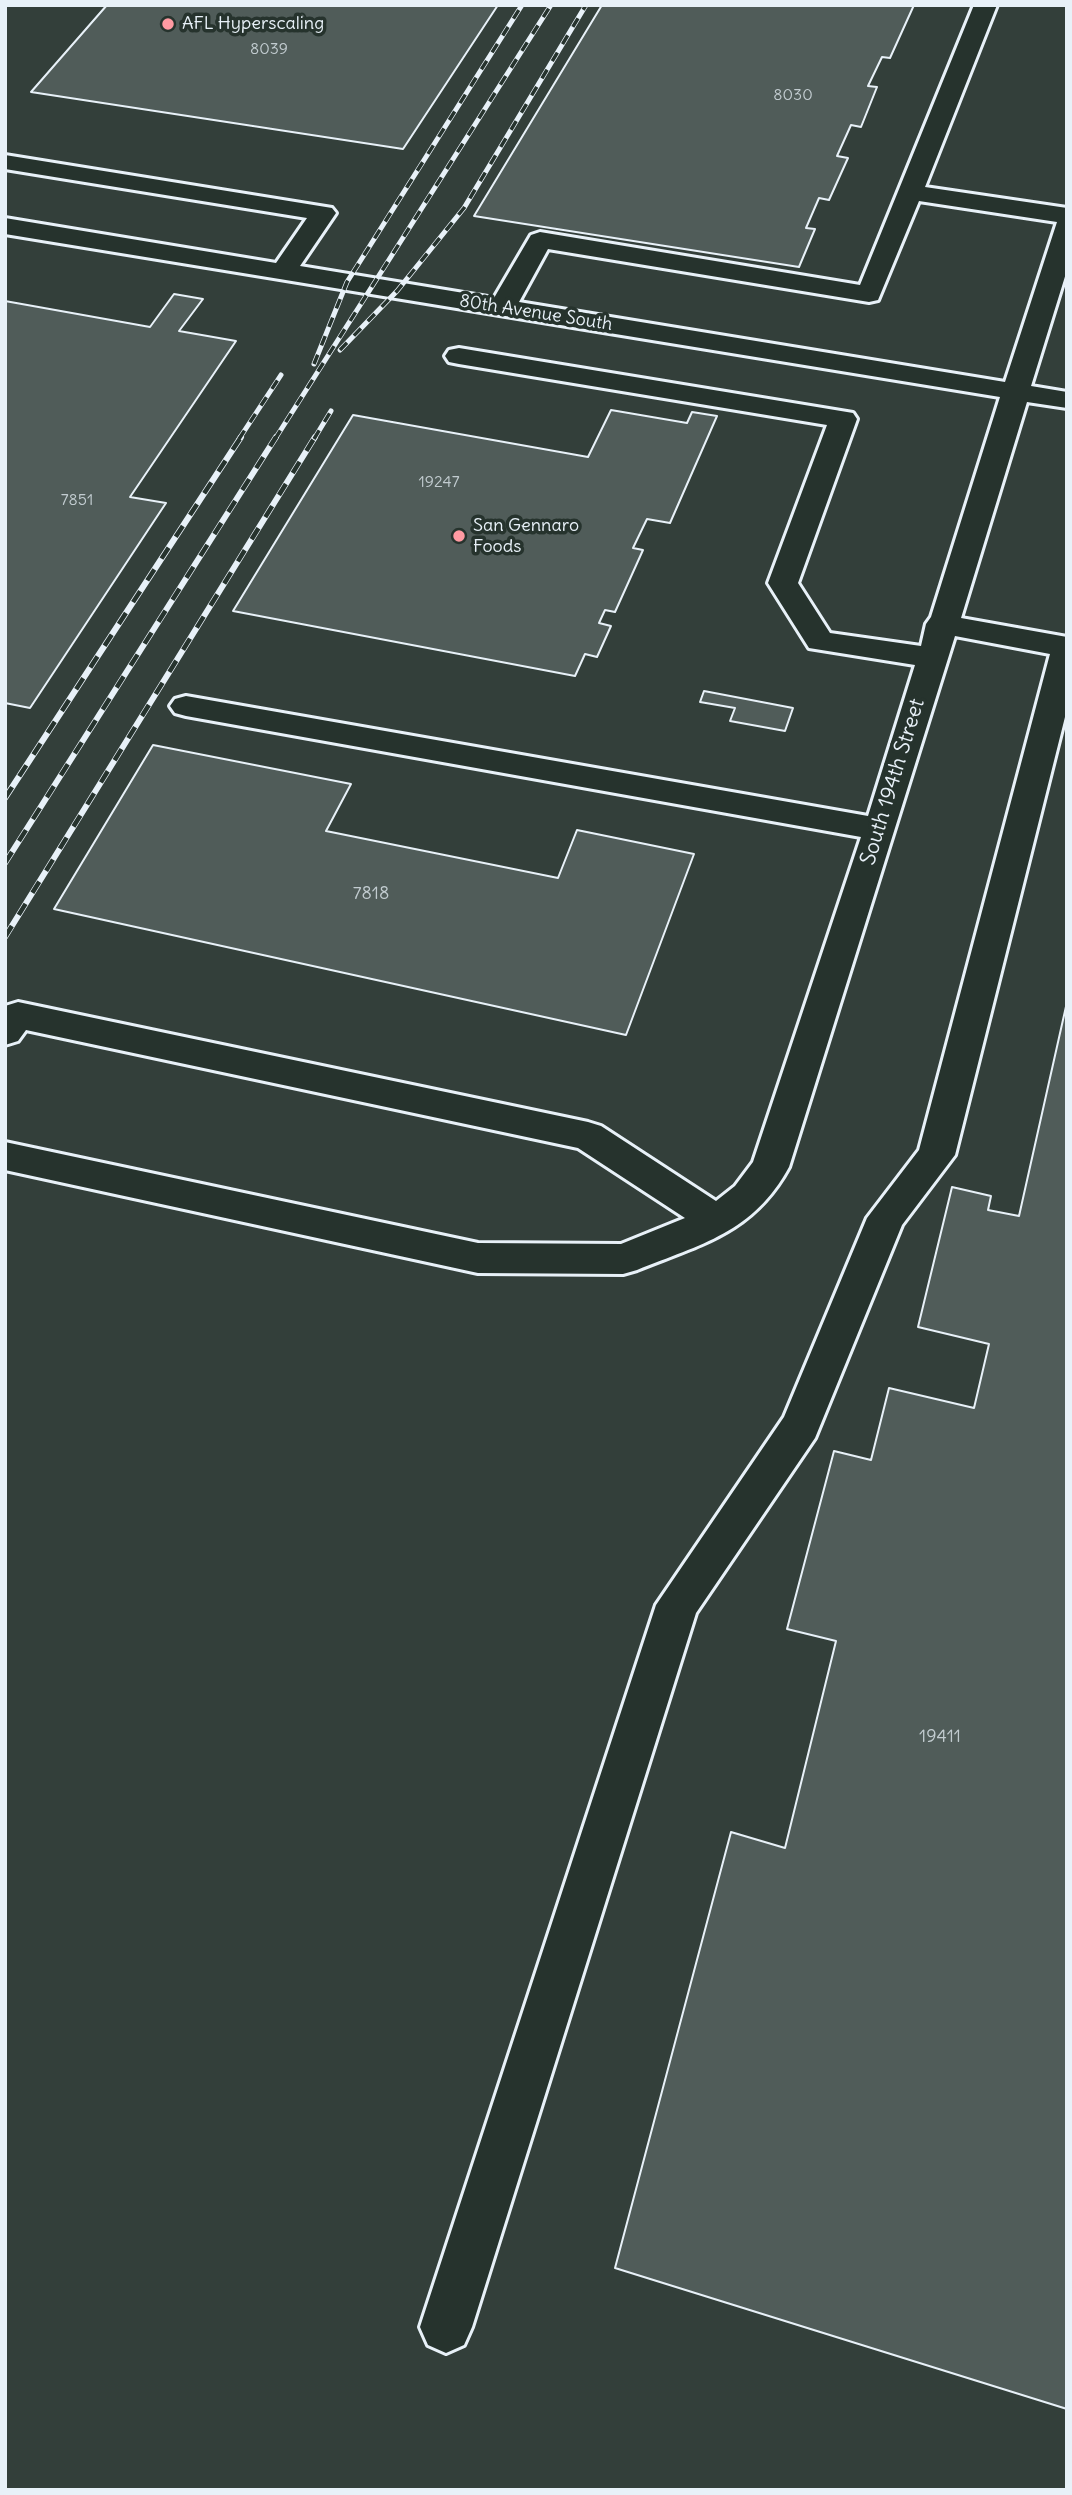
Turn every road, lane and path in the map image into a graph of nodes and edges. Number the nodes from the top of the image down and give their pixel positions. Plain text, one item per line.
1 (986, 5) edge
2 (5, 162) edge
3 (910, 192) junction
4 (1067, 216) edge
5 (5, 226) edge
6 (1067, 227) edge
7 (283, 272) junction
8 (502, 308) junction
9 (459, 356) dead end
10 (1013, 392) junction
11 (1067, 400) edge
12 (941, 624) junction
13 (1067, 647) edge
14 (930, 657) junction
15 (186, 706) dead end
16 (880, 829) junction
17 (5, 1032) edge
18 (5, 1156) edge
19 (718, 1221) junction
20 (446, 2328) dead end

1 - 3 street
2 - 7 street
3 - 4 street
3 - 8 street
5 - 7 street, 80th Avenue South
6 - 10 street, South 194th Street
7 - 8 street, 80th Avenue South
8 - 10 street, 80th Avenue South
9 - 14 street
10 - 11 street, 80th Avenue South
10 - 12 street, South 194th Street
12 - 13 street
12 - 14 street, South 194th Street
13 - 20 street
14 - 16 street, South 194th Street
15 - 16 street
16 - 19 street, South 194th Street
17 - 19 street
18 - 19 street, South 194th Street

